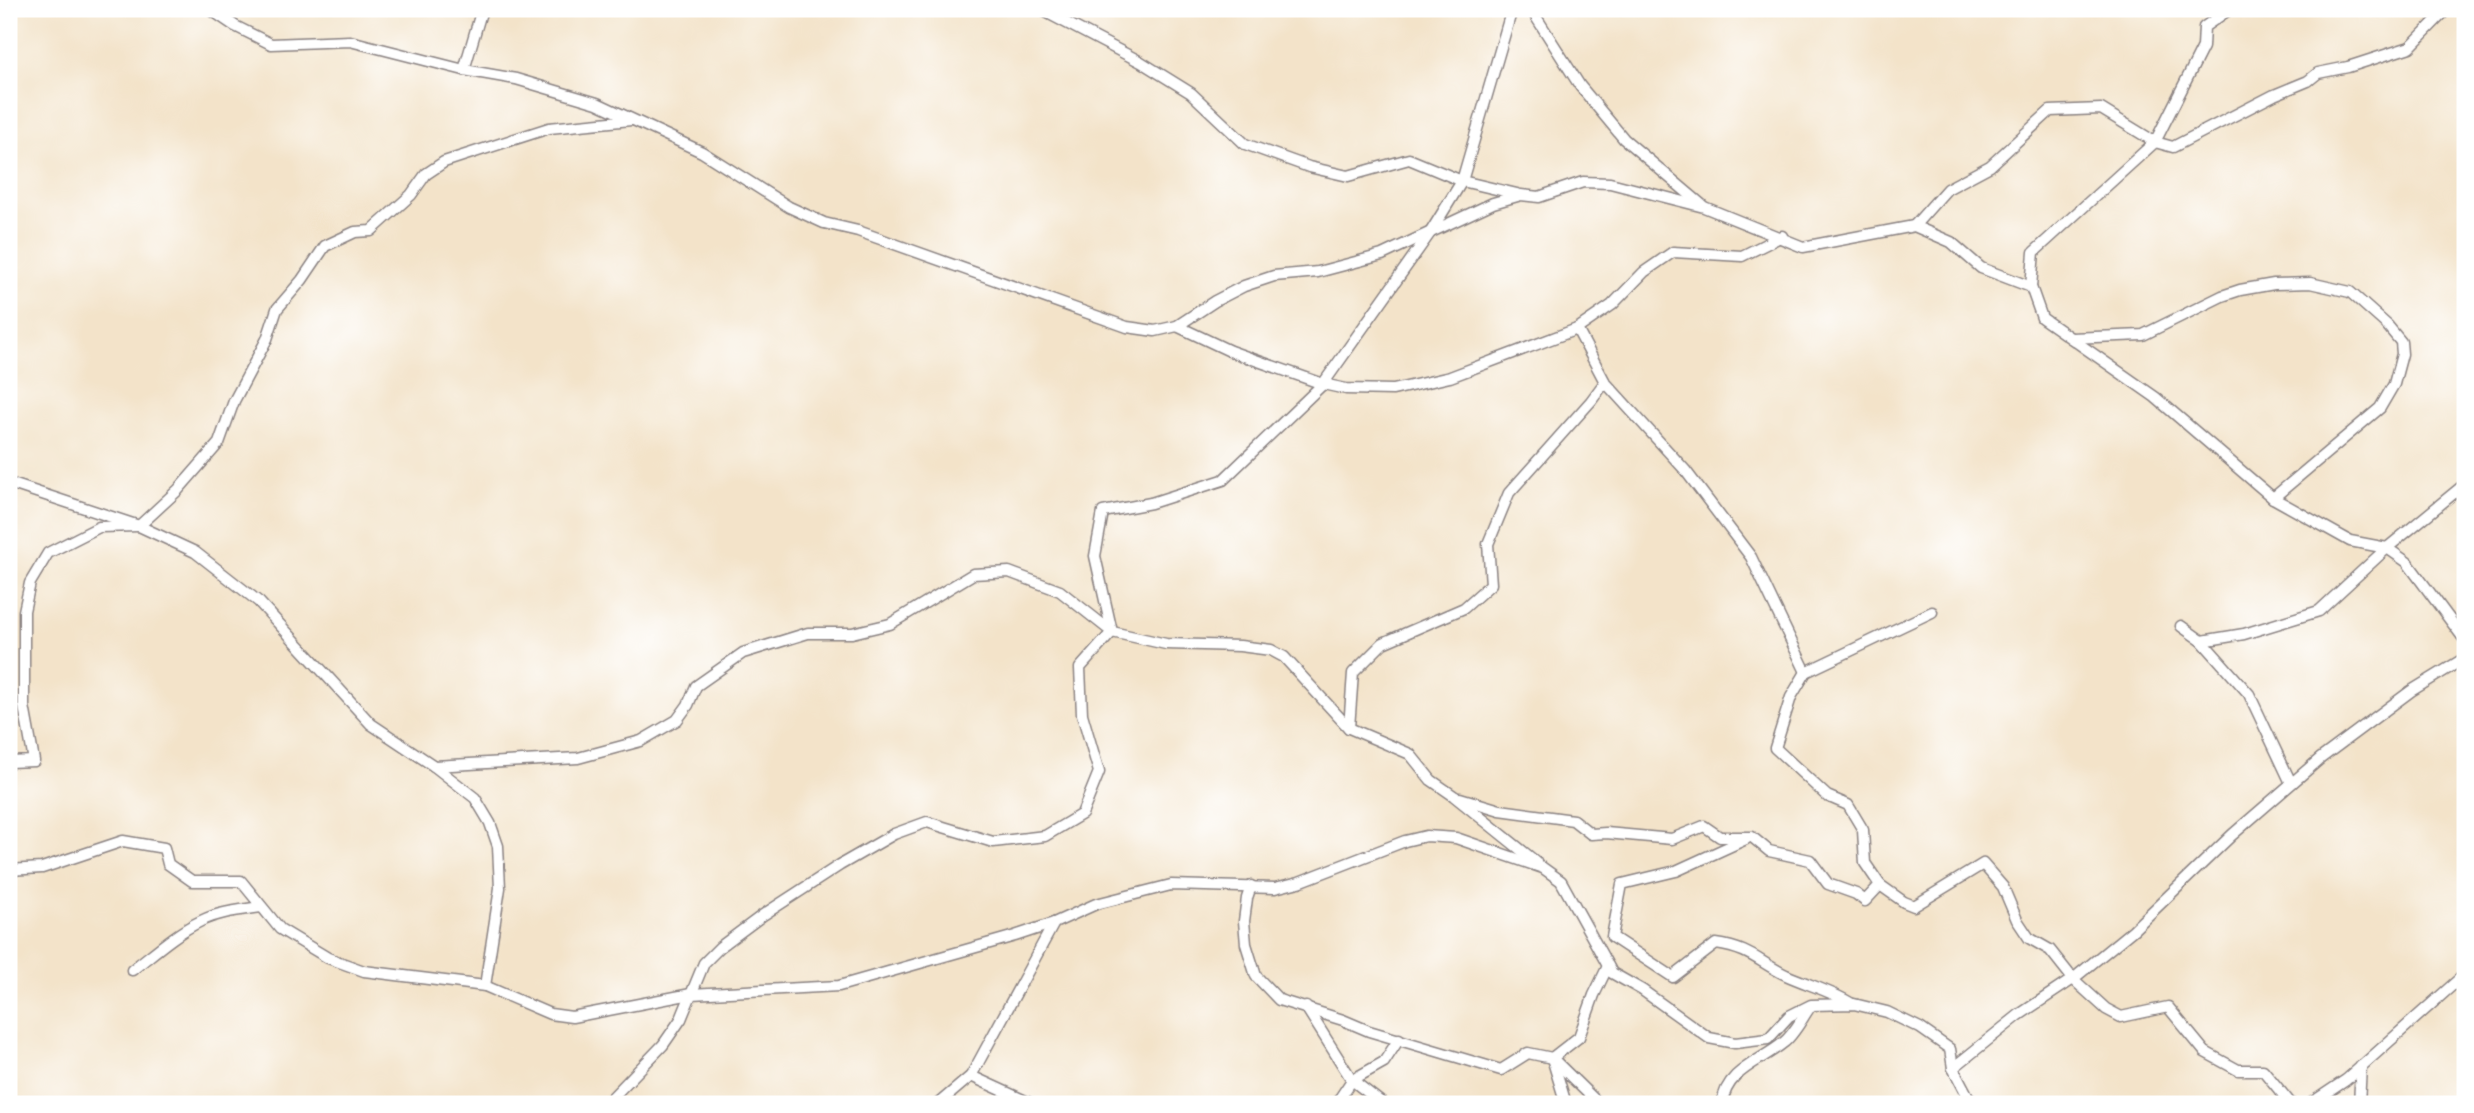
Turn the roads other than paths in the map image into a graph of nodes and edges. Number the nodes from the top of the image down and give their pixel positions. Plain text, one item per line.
1 (211, 9) edge
2 (482, 9) edge
3 (1512, 9) edge
4 (1531, 9) edge
5 (2230, 9) edge
6 (2447, 9) edge
7 (1044, 10) edge
8 (464, 70) junction
9 (633, 120) junction
10 (2155, 142) junction
11 (1462, 181) junction
12 (1521, 195) junction
13 (1704, 207) junction
14 (1914, 226) junction
15 (1430, 233) junction
16 (1782, 236) junction
17 (2031, 287) junction
18 (1177, 326) junction
19 (1577, 329) junction
20 (2071, 338) junction
21 (1605, 382) junction
22 (1323, 384) junction
23 (9, 483) edge
24 (2465, 484) edge
25 (2273, 498) junction
26 (139, 526) junction
27 (2387, 548) junction
28 (1932, 612) dead end
29 (2180, 626) dead end
30 (1112, 632) junction
31 (2465, 640) edge
32 (2202, 641) junction
33 (2465, 658) edge
34 (1806, 672) junction
35 (1349, 728) junction
36 (9, 762) edge
37 (434, 766) junction
38 (2291, 783) junction
39 (1454, 796) junction
40 (1752, 836) junction
41 (1543, 868) junction
42 (9, 870) edge
43 (1880, 885) junction
44 (1251, 886) junction
45 (261, 907) junction
46 (1054, 923) junction
47 (1608, 967) junction
48 (132, 970) dead end
49 (2465, 974) edge
50 (2073, 979) junction
51 (485, 986) junction
52 (691, 994) junction
53 (1854, 1004) junction
54 (1811, 1005) junction
55 (1306, 1007) junction
56 (1399, 1038) junction
57 (1552, 1058) junction
58 (2361, 1066) junction
59 (1953, 1068) junction
60 (971, 1076) junction
61 (1352, 1080) junction
62 (606, 1104) edge
63 (937, 1104) edge
64 (1032, 1104) edge
65 (1336, 1104) edge
66 (1383, 1104) edge
67 (1566, 1104) edge
68 (1598, 1104) edge
69 (1722, 1104) edge
70 (1972, 1104) edge
71 (2291, 1104) edge
72 (2310, 1104) edge
73 (2359, 1104) edge

1 - 8 street
2 - 8 street
3 - 11 street
4 - 13 street
5 - 10 street
6 - 10 street
7 - 11 street
8 - 9 street
9 - 18 street
9 - 26 street
10 - 14 street
10 - 17 street
11 - 12 street
11 - 15 street
12 - 13 street
12 - 15 street
13 - 16 street
14 - 16 street
14 - 17 street
15 - 18 street
15 - 22 street
16 - 19 street
17 - 20 street
18 - 22 street
19 - 21 street
19 - 22 street
20 - 25 street
20 - 25 street
21 - 34 street
21 - 35 street
22 - 30 street
23 - 26 street
24 - 27 street
25 - 27 street
26 - 36 street
26 - 37 street
27 - 31 street
27 - 32 street
28 - 34 street
29 - 32 street
30 - 35 street
30 - 37 street
30 - 52 street
32 - 38 street
33 - 38 street
34 - 43 street
35 - 39 street
37 - 51 street
38 - 50 street
39 - 40 street
39 - 41 street
40 - 43 street
40 - 53 street
41 - 44 street
41 - 47 street
42 - 45 street
43 - 50 street
44 - 46 street
44 - 55 street
45 - 48 street
45 - 51 street
46 - 52 street
46 - 60 street
47 - 54 street
47 - 57 street
49 - 58 street
50 - 59 street
50 - 71 street
51 - 52 street
52 - 62 street
53 - 54 street
53 - 59 street
54 - 69 street
55 - 56 street
55 - 61 street
56 - 57 street
56 - 61 street
57 - 67 street
57 - 68 street
58 - 72 street
58 - 73 street
59 - 70 street
60 - 63 street
60 - 64 street
61 - 65 street
61 - 66 street

